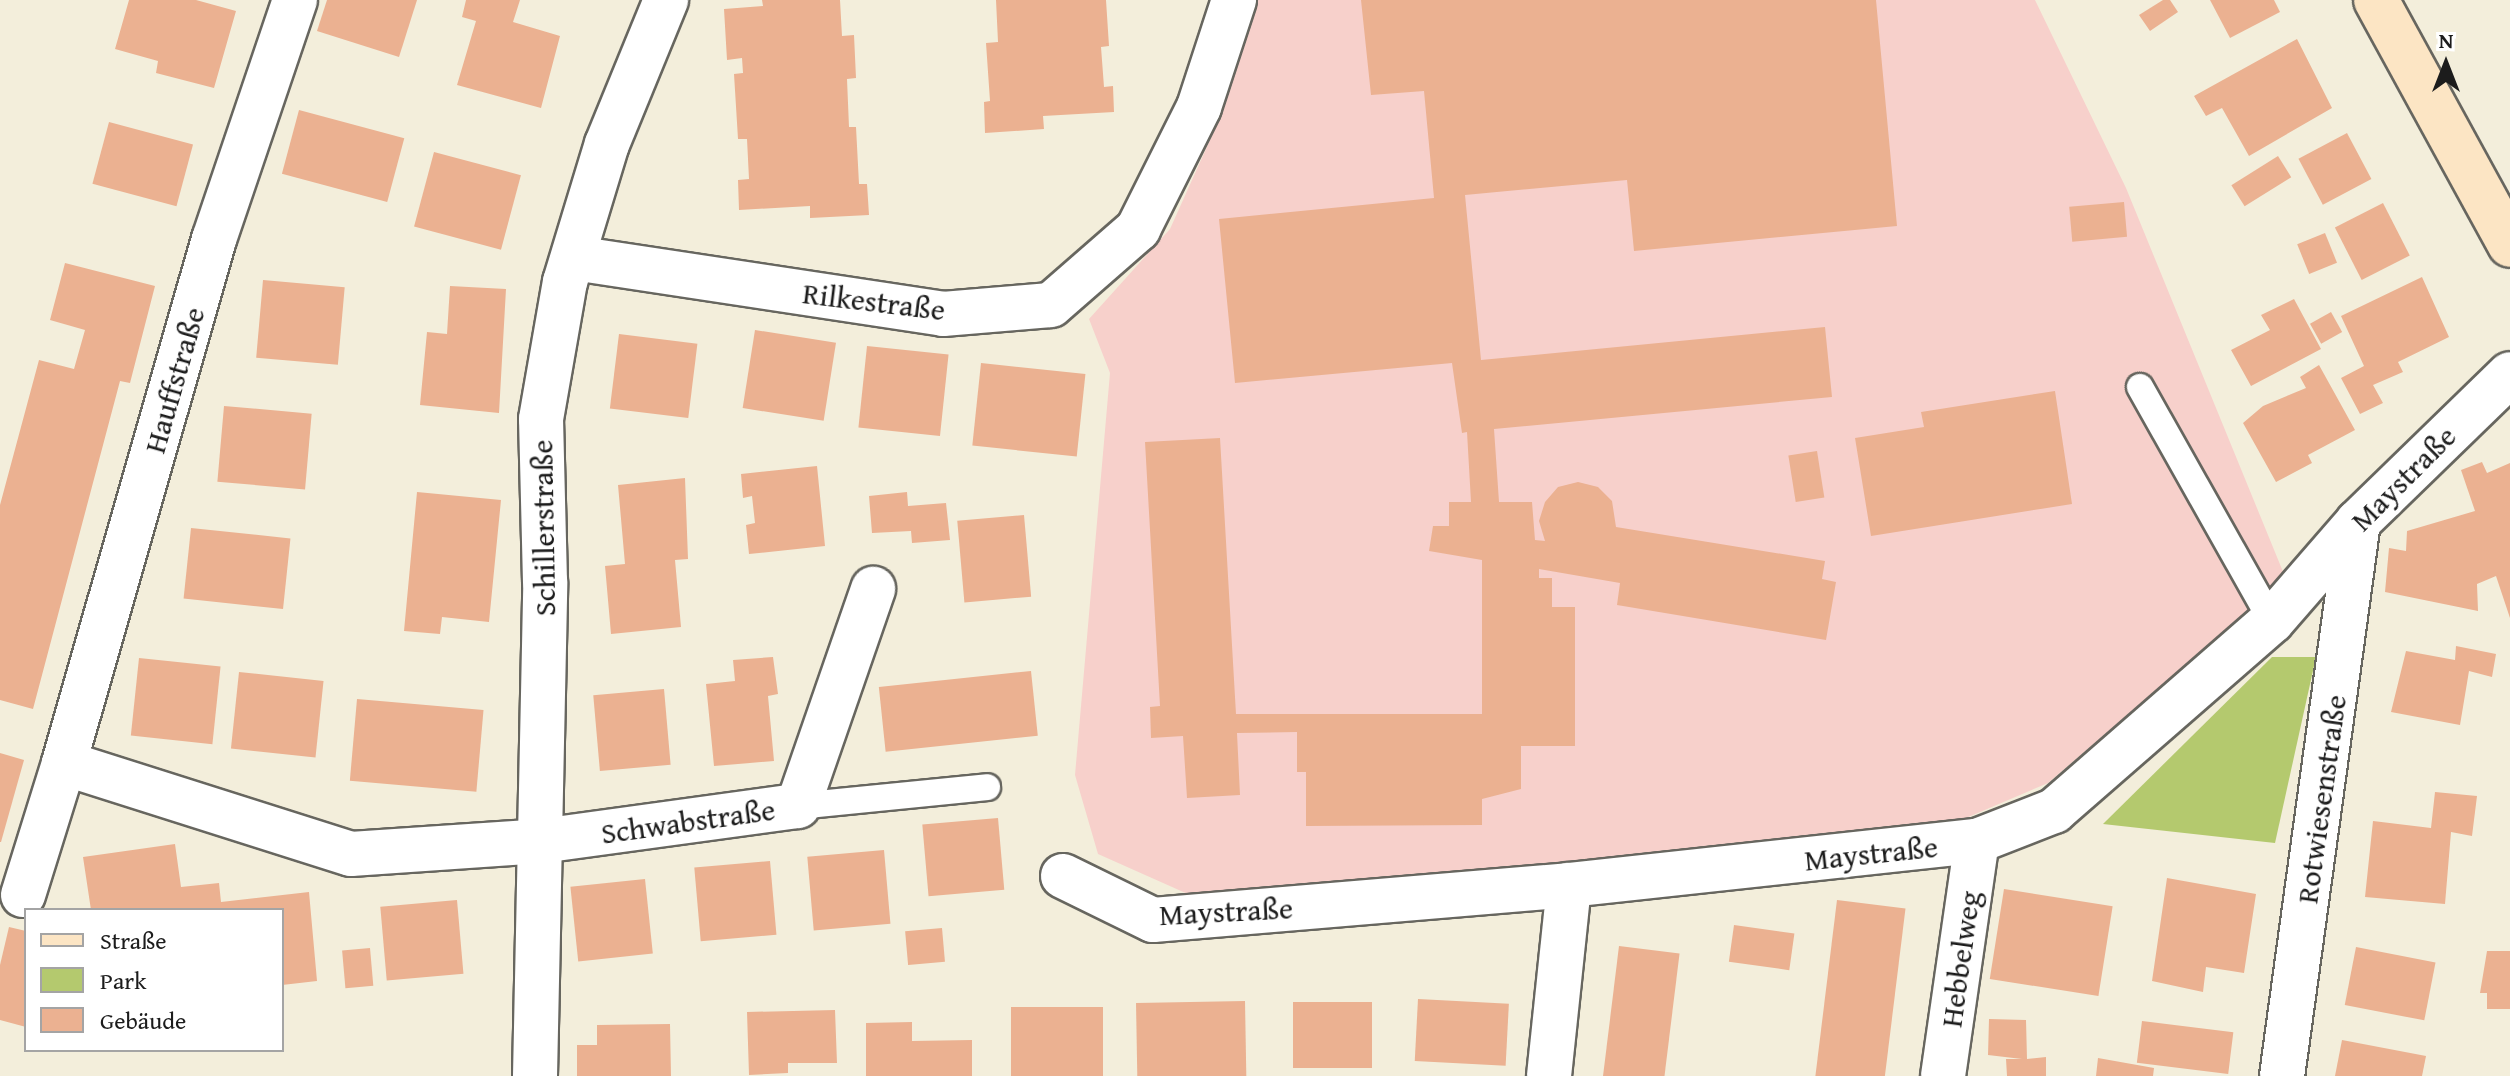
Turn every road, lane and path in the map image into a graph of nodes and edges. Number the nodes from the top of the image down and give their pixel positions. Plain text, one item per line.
1 (295, 0) edge
2 (666, 0) edge
3 (1234, 0) edge
4 (2376, 0) edge
5 (2510, 245) edge
6 (574, 258) junction
7 (2140, 387) dead end
8 (2505, 388) edge
9 (2358, 522) junction
10 (873, 589) dead end
11 (2272, 621) junction
12 (64, 763) junction
13 (987, 787) dead end
14 (798, 806) junction
15 (541, 841) junction
16 (1977, 841) junction
17 (1063, 876) dead end
18 (1569, 885) junction
19 (23, 895) dead end
20 (535, 1076) edge
21 (1549, 1076) edge
22 (1943, 1076) edge
23 (2282, 1076) edge

1 - 12 street, Hauffstraße
2 - 6 street, Schillerstraße
3 - 6 street, Rilkestraße
4 - 5 main road
6 - 15 street, Schillerstraße
7 - 11 lane
8 - 9 street, Maystraße
9 - 11 street, Maystraße
9 - 23 street, Rotwiesenstraße
10 - 14 street, Schwabstraße
11 - 16 street, Maystraße
12 - 15 street
12 - 19 street, Hauffstraße
13 - 14 lane
14 - 15 street, Schwabstraße
15 - 20 street, Schillerstraße
16 - 18 street, Maystraße
16 - 22 street, Hebbelweg
17 - 18 street, Maystraße
18 - 21 street

